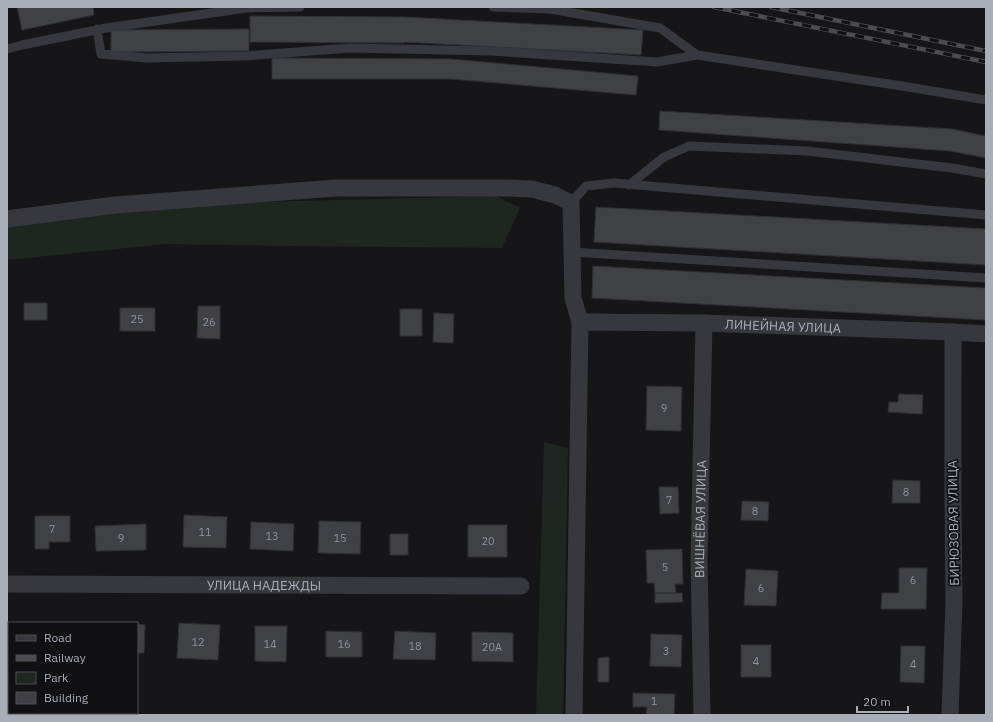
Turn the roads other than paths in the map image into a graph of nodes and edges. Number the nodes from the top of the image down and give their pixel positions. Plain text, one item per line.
1 (300, 7) edge
2 (493, 7) edge
3 (97, 29) junction
4 (7, 49) edge
5 (697, 55) junction
6 (986, 100) edge
7 (986, 174) edge
8 (629, 185) junction
9 (571, 203) junction
10 (986, 215) edge
11 (7, 219) edge
12 (571, 252) junction
13 (986, 278) edge
14 (580, 322) junction
15 (704, 323) junction
16 (953, 332) junction
17 (986, 334) edge
18 (7, 584) edge
19 (521, 586) dead end
20 (574, 715) edge
21 (702, 715) edge
22 (950, 715) edge

1 - 3 lane
2 - 5 lane
3 - 4 lane
3 - 5 lane
5 - 6 lane
7 - 8 lane
8 - 9 lane
8 - 10 lane
9 - 11 street
9 - 12 street
12 - 13 lane
12 - 14 street
14 - 15 street, ЛИНЕЙНАЯ УЛИЦА
14 - 20 street
15 - 16 street, ЛИНЕЙНАЯ УЛИЦА
15 - 21 street, ВИШНЁВАЯ УЛИЦА
16 - 17 street, ЛИНЕЙНАЯ УЛИЦА
16 - 22 street, БИРЮЗОВАЯ УЛИЦА
18 - 19 street, УЛИЦА НАДЕЖДЫ

